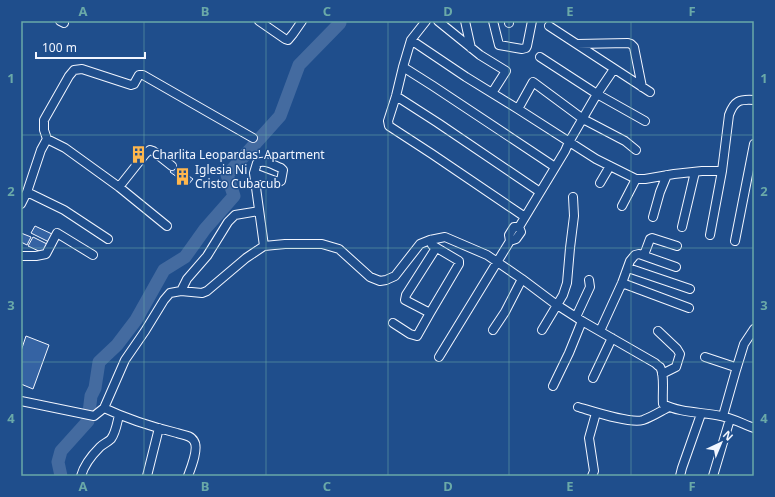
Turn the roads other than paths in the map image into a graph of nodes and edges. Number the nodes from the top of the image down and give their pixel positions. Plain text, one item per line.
1 (259, 21) edge
2 (302, 21) edge
3 (426, 21) edge
4 (438, 21) edge
5 (464, 21) edge
6 (493, 21) edge
7 (532, 21) edge
8 (549, 26) dead end
9 (411, 40) junction
10 (577, 44) junction
11 (471, 48) junction
12 (540, 57) dead end
13 (403, 67) junction
14 (614, 70) junction
15 (642, 87) junction
16 (650, 92) dead end
17 (492, 93) junction
18 (597, 94) junction
19 (396, 96) junction
20 (754, 100) edge
21 (518, 108) junction
22 (583, 119) junction
23 (645, 121) dead end
24 (253, 138) dead end
25 (47, 139) junction
26 (569, 142) junction
27 (754, 144) edge
28 (636, 150) dead end
29 (172, 166) dead end
30 (610, 166) junction
31 (555, 167) junction
32 (722, 171) junction
33 (695, 172) junction
34 (254, 173) dead end
35 (667, 175) junction
36 (636, 179) junction
37 (600, 183) dead end
38 (119, 187) junction
39 (27, 192) junction
40 (540, 192) junction
41 (573, 197) dead end
42 (21, 204) edge
43 (622, 206) dead end
44 (259, 211) junction
45 (525, 217) junction
46 (653, 217) dead end
47 (167, 226) dead end
48 (682, 227) dead end
49 (710, 235) dead end
50 (108, 239) dead end
51 (430, 240) junction
52 (735, 240) dead end
53 (264, 246) junction
54 (677, 246) dead end
55 (436, 248) junction
56 (93, 255) dead end
57 (644, 255) junction
58 (21, 256) edge
59 (497, 262) junction
60 (676, 267) dead end
61 (628, 268) junction
62 (522, 279) junction
63 (589, 280) dead end
64 (622, 283) junction
65 (690, 289) dead end
66 (181, 291) junction
67 (557, 305) junction
68 (689, 308) dead end
69 (430, 313) junction
70 (579, 319) junction
71 (393, 323) dead end
72 (754, 329) edge
73 (493, 330) dead end
74 (542, 330) dead end
75 (600, 331) junction
76 (658, 331) dead end
77 (612, 338) junction
78 (439, 357) dead end
79 (705, 357) dead end
80 (736, 370) junction
81 (662, 374) junction
82 (593, 378) dead end
83 (553, 386) dead end
84 (21, 401) edge
85 (578, 406) dead end
86 (669, 407) junction
87 (104, 408) junction
88 (596, 413) junction
89 (701, 414) junction
90 (118, 415) junction
91 (726, 418) junction
92 (159, 428) junction
93 (754, 428) edge
94 (81, 476) edge
95 (147, 476) edge
96 (188, 476) edge
97 (592, 476) edge
98 (680, 476) edge
99 (712, 476) edge

1 - 2 street
3 - 9 street
4 - 11 street
5 - 11 street
6 - 7 street
8 - 10 street
9 - 13 street
9 - 17 street
10 - 14 street
10 - 15 street
11 - 17 street
12 - 18 street
13 - 19 street
13 - 31 street
14 - 15 street
14 - 18 street
15 - 16 street
17 - 21 street
18 - 22 street
18 - 23 street
19 - 40 street
19 - 45 street
20 - 32 street
21 - 22 street
21 - 26 street
22 - 26 street
22 - 28 street
24 - 25 street
25 - 38 street
25 - 39 street
26 - 30 street
26 - 31 street
27 - 52 street
29 - 38 street
30 - 36 street
30 - 37 street
31 - 40 street
32 - 33 street
32 - 49 street
33 - 35 street
33 - 48 street
34 - 44 street
35 - 36 street
35 - 46 street
36 - 43 street
38 - 47 street
39 - 42 street
39 - 50 street
40 - 45 street
41 - 67 street
44 - 53 street
44 - 66 street
45 - 59 street
51 - 53 street
51 - 55 street
51 - 59 street
53 - 66 street
54 - 57 street
55 - 69 street
55 - 69 street
56 - 58 street
57 - 60 street
57 - 61 street
59 - 62 street
59 - 78 street
61 - 64 street
61 - 65 street
62 - 67 street
62 - 73 street
63 - 70 street
64 - 68 street
64 - 75 street
66 - 87 street
67 - 70 street
67 - 74 street
69 - 71 street
70 - 75 street
70 - 83 street
72 - 80 street
75 - 77 street
76 - 81 street
77 - 81 street
77 - 82 street
79 - 80 street
80 - 91 street
81 - 86 street
84 - 87 street
85 - 88 street
86 - 88 street
86 - 89 street
87 - 90 street
88 - 97 street
89 - 91 street
89 - 98 street
90 - 92 street
90 - 94 street
91 - 93 street
91 - 99 street
92 - 95 street
92 - 96 street

